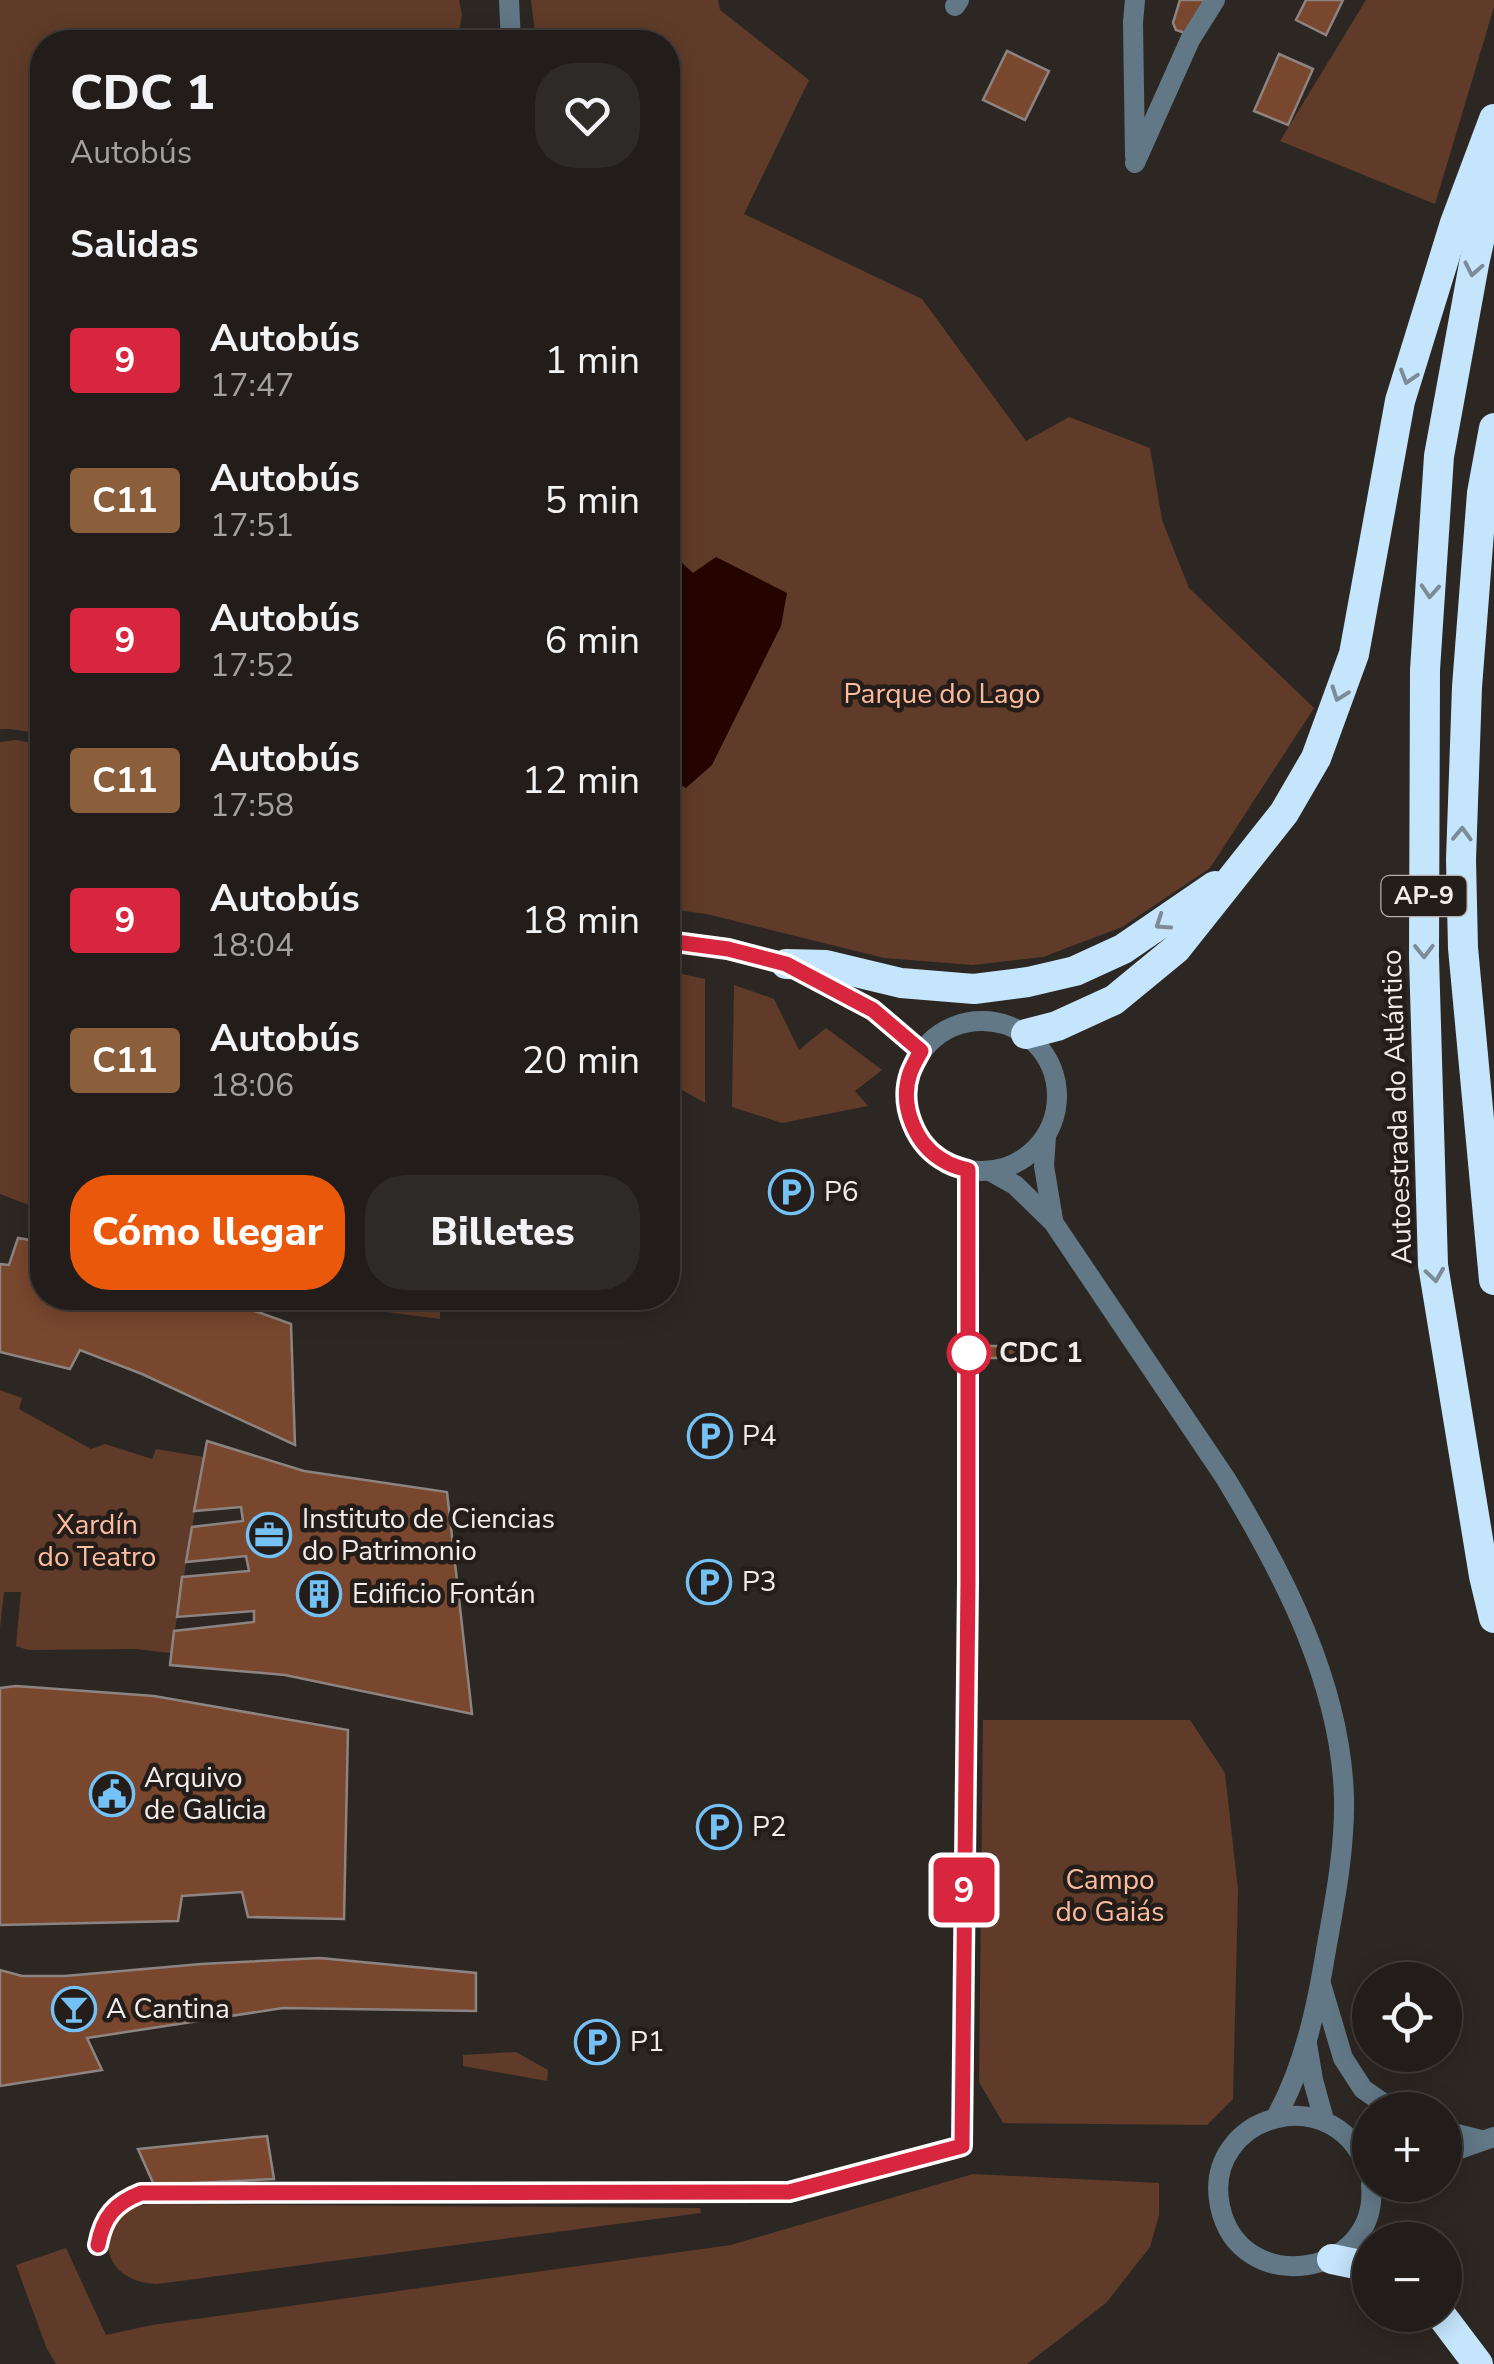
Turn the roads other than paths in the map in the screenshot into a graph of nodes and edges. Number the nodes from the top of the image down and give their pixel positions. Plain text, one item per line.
1 (509, 0) edge
2 (1135, 0) edge
3 (1216, 0) edge
4 (510, 30) edge
5 (1494, 119) edge
6 (1494, 174) edge
7 (1494, 428) edge
8 (1242, 868) junction
9 (680, 943) edge
10 (1463, 948) junction
11 (786, 964) junction
12 (1026, 1034) junction
13 (921, 1051) junction
14 (1494, 1077) edge
15 (1046, 1136) junction
16 (990, 1171) junction
17 (1053, 1222) junction
18 (1494, 1280) edge
19 (1494, 1618) edge
20 (1321, 1982) junction
21 (1307, 2040) junction
22 (1367, 2092) edge
23 (1276, 2117) junction
24 (1324, 2120) junction
25 (1462, 2134) edge
26 (1488, 2139) edge
27 (1352, 2140) edge
28 (1462, 2148) edge
29 (1368, 2202) edge
30 (1332, 2258) junction
31 (1352, 2263) edge
32 (1454, 2332) edge
33 (1478, 2364) edge

1 - 4 street
2 - 3 street
5 -> 8 highway
6 -> 19 highway, Autoestrada do Atlántico / AP-9
10 -> 7 highway, AP-9
8 -> 11 highway
8 - 12 highway
9 - 11 street
10 - 14 highway
10 - 18 highway, AP-9
11 - 13 street
12 - 13 street
12 - 15 street
13 - 16 street
15 - 16 street
15 - 17 street
16 - 17 street
17 - 20 street
20 - 21 street
20 - 22 street
21 - 23 street
21 - 24 street
23 - 24 street
23 - 30 street
24 - 27 street
25 - 26 street
26 - 28 street
29 - 30 street
30 - 31 highway
32 - 33 highway

